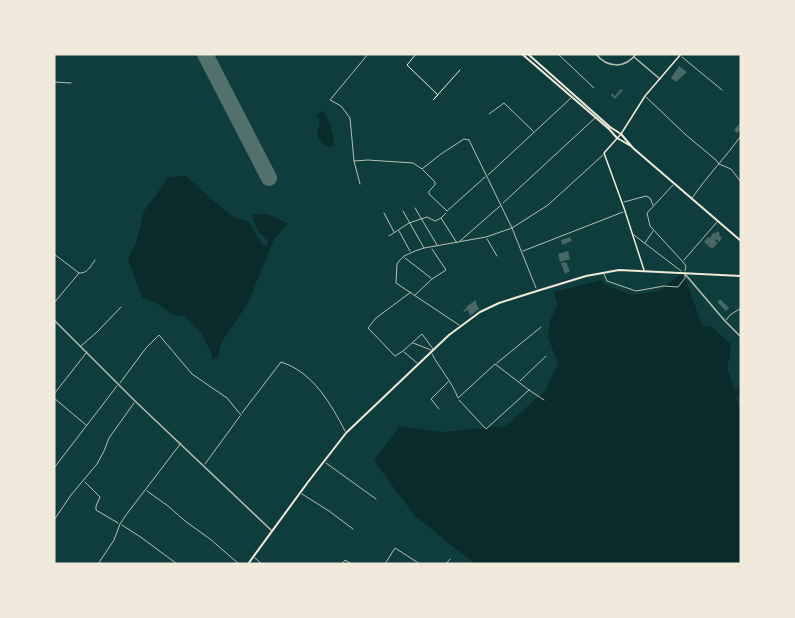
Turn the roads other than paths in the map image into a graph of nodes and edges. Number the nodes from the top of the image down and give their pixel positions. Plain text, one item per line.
1 (368, 54) edge
2 (522, 54) edge
3 (528, 54) edge
4 (558, 54) edge
5 (596, 54) edge
6 (636, 54) edge
7 (681, 55) edge
8 (634, 57) junction
9 (660, 79) junction
10 (54, 82) edge
11 (71, 83) dead end
12 (594, 88) dead end
13 (722, 90) dead end
14 (574, 96) junction
15 (645, 96) junction
16 (489, 114) dead end
17 (597, 116) junction
18 (534, 133) junction
19 (621, 134) junction
20 (741, 136) edge
21 (617, 138) junction
22 (633, 148) junction
23 (604, 153) junction
24 (354, 161) junction
25 (719, 164) junction
26 (422, 169) junction
27 (487, 176) junction
28 (741, 182) edge
29 (674, 183) junction
30 (360, 184) dead end
31 (692, 198) junction
32 (622, 202) junction
33 (501, 204) junction
34 (654, 205) junction
35 (415, 208) dead end
36 (403, 211) dead end
37 (447, 211) junction
38 (625, 211) junction
39 (384, 213) dead end
40 (441, 218) junction
41 (422, 219) junction
42 (718, 221) junction
43 (409, 223) junction
44 (512, 228) junction
45 (398, 230) junction
46 (654, 230) junction
47 (394, 232) junction
48 (633, 234) junction
49 (389, 236) dead end
50 (486, 237) junction
51 (741, 241) edge
52 (458, 243) junction
53 (645, 243) junction
54 (438, 246) junction
55 (431, 247) junction
56 (424, 248) junction
57 (523, 251) junction
58 (411, 252) junction
59 (54, 254) edge
60 (404, 256) junction
61 (497, 256) dead end
62 (95, 260) dead end
63 (683, 262) junction
64 (644, 270) junction
65 (604, 272) junction
66 (683, 273) junction
67 (80, 274) junction
68 (741, 276) edge
69 (432, 279) junction
70 (537, 291) junction
71 (411, 292) junction
72 (415, 295) junction
73 (54, 303) edge
74 (121, 307) dead end
75 (741, 308) edge
76 (54, 321) edge
77 (725, 321) junction
78 (461, 326) junction
79 (541, 327) dead end
80 (741, 337) edge
81 (412, 342) junction
82 (81, 346) junction
83 (403, 351) junction
84 (432, 351) junction
85 (87, 352) junction
86 (546, 356) dead end
87 (418, 364) junction
88 (495, 364) junction
89 (448, 381) junction
90 (519, 381) junction
91 (118, 384) junction
92 (55, 390) edge
93 (529, 390) junction
94 (54, 394) edge
95 (54, 398) edge
96 (458, 398) junction
97 (544, 400) dead end
98 (135, 401) junction
99 (439, 409) dead end
100 (242, 414) junction
101 (87, 426) junction
102 (346, 433) junction
103 (181, 443) junction
104 (325, 462) junction
105 (204, 466) junction
106 (54, 468) edge
107 (83, 481) junction
108 (145, 490) junction
109 (300, 493) junction
110 (376, 499) dead end
111 (54, 520) edge
112 (120, 524) junction
113 (353, 529) dead end
114 (272, 531) junction
115 (254, 557) junction
116 (450, 559) dead end
117 (98, 564) edge
118 (177, 564) edge
119 (239, 564) edge
120 (248, 564) edge
121 (262, 564) edge
122 (342, 564) edge
123 (352, 564) edge
124 (385, 564) edge
125 (420, 564) edge
126 (446, 564) edge

1 - 24 street
2 - 14 highway
3 - 14 highway
4 - 12 street
5 - 8 street
6 - 8 street
7 - 9 main road
7 - 13 street
8 - 9 street
9 - 15 main road
10 - 11 street
14 - 17 highway
14 - 18 street
15 - 19 main road
15 - 25 street
16 - 18 street
17 - 19 highway
17 - 21 highway
17 - 33 street
18 - 27 street
19 - 21 main road
19 - 22 highway
20 - 25 street
21 - 22 highway
21 - 23 main road
22 - 29 highway
23 - 32 main road
23 - 44 street
24 - 26 street
24 - 30 street
25 - 28 street
25 - 31 street
26 - 27 street
26 - 37 street
27 - 33 street
27 - 37 street
29 - 31 highway
29 - 34 street
31 - 42 highway
32 - 34 street
32 - 38 main road
33 - 44 street
33 - 52 street
34 - 46 street
35 - 41 street
36 - 43 street
37 - 40 street
38 - 48 main road
38 - 57 street
39 - 47 street
40 - 41 street
40 - 52 street
41 - 43 street
41 - 54 street
42 - 51 highway
42 - 63 street
43 - 45 street
43 - 56 street
44 - 50 street
44 - 57 street
45 - 47 street
45 - 58 street
46 - 53 street
46 - 63 street
47 - 49 street
48 - 53 street
48 - 64 main road
50 - 52 street
50 - 61 street
52 - 54 street
53 - 66 street
54 - 55 street
55 - 56 street
55 - 69 street
56 - 58 street
57 - 70 street
58 - 60 street
59 - 67 street
60 - 69 street
60 - 71 street
62 - 67 street
63 - 66 street
64 - 65 highway
64 - 66 highway
65 - 66 street
65 - 70 highway
66 - 68 highway
66 - 77 street
67 - 73 street
69 - 72 street
70 - 78 highway
71 - 72 street
71 - 83 street
72 - 78 street
74 - 82 street
75 - 77 street
76 - 82 street
77 - 80 street
78 - 84 highway
79 - 88 street
81 - 83 street
81 - 84 street
81 - 84 street
82 - 85 street
83 - 87 street
84 - 87 highway
84 - 89 street
85 - 91 street
85 - 92 street
86 - 90 street
87 - 102 highway
88 - 90 street
88 - 96 street
89 - 96 street
89 - 99 street
90 - 93 street
91 - 98 street
91 - 100 street
91 - 101 street
92 - 94 street
93 - 96 street
93 - 97 street
95 - 101 street
98 - 103 street
98 - 107 street
100 - 102 street
100 - 105 street
101 - 106 street
102 - 104 highway
103 - 105 street
103 - 108 street
104 - 109 highway
104 - 110 street
105 - 114 street
107 - 111 street
107 - 112 street
108 - 112 street
108 - 119 street
109 - 113 street
109 - 114 highway
112 - 117 street
112 - 118 street
114 - 115 highway
115 - 120 highway
115 - 121 street
116 - 126 street
122 - 123 street
124 - 125 street

